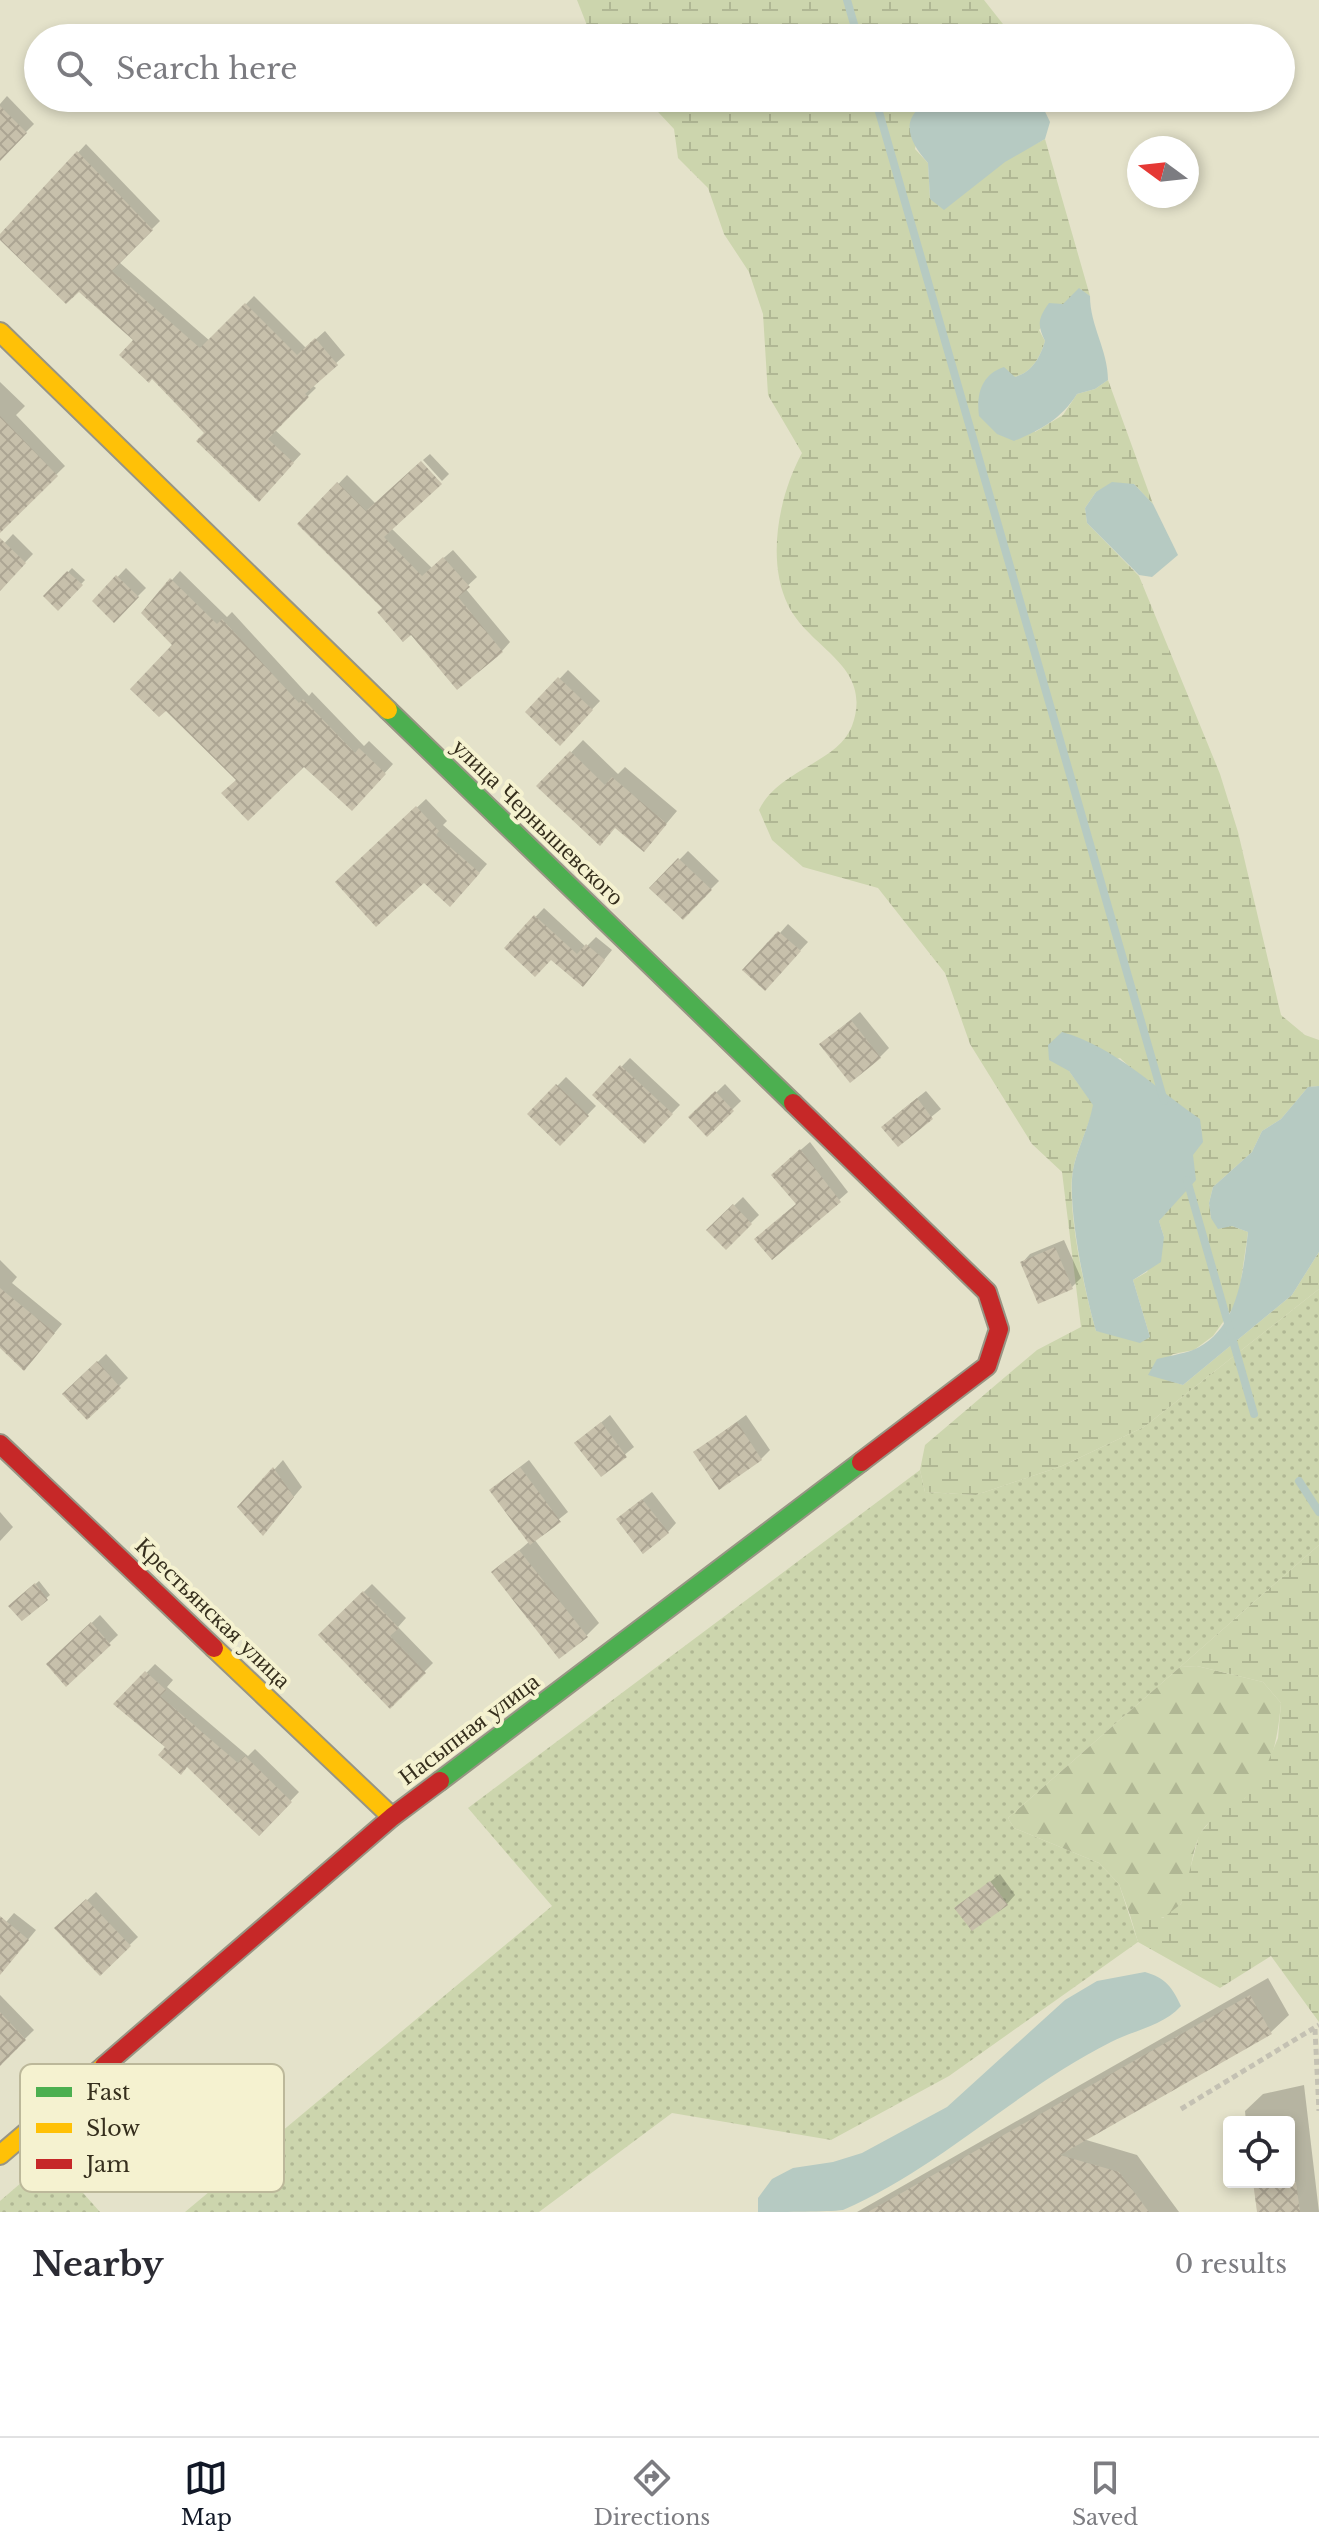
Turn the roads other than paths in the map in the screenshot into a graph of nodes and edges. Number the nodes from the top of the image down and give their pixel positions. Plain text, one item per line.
1 (0, 332) edge
2 (987, 1366) joint
3 (0, 1444) edge
4 (392, 1817) junction
5 (106, 2064) edge
6 (20, 2138) edge
7 (0, 2155) edge

1 - 2 street, улица Чернышевского
2 - 4 street, Насыпная улица
3 - 4 street, Крестьянская улица
4 - 5 street, Насыпная улица
6 - 7 street, Насыпная улица

